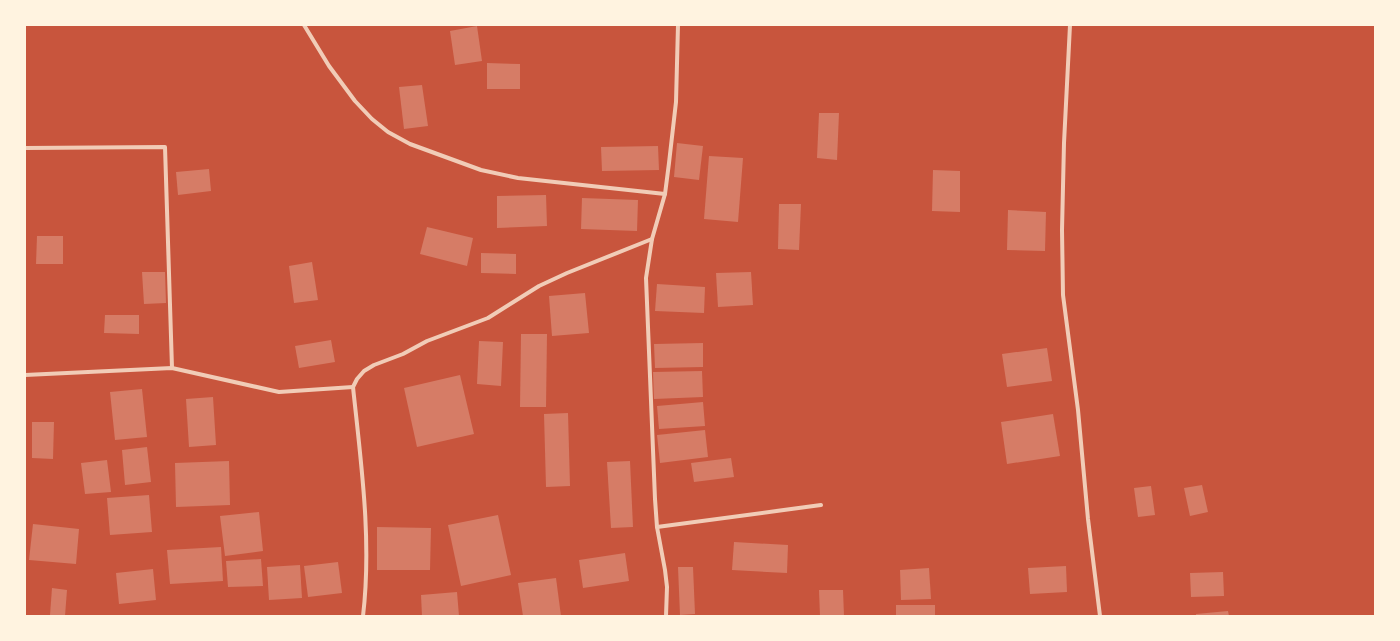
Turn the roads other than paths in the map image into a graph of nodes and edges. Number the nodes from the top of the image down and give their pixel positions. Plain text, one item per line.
1 (304, 25) edge
2 (678, 25) edge
3 (1070, 25) edge
4 (25, 148) edge
5 (665, 194) junction
6 (652, 240) junction
7 (172, 368) junction
8 (25, 375) edge
9 (353, 387) junction
10 (821, 504) dead end
11 (657, 527) junction
12 (363, 616) edge
13 (666, 616) edge
14 (1100, 616) edge

1 - 5 street
2 - 5 street
3 - 14 street
4 - 7 street
5 - 6 street
6 - 9 street
6 - 11 street
7 - 8 street
7 - 9 street
9 - 12 street
10 - 11 street
11 - 13 street

